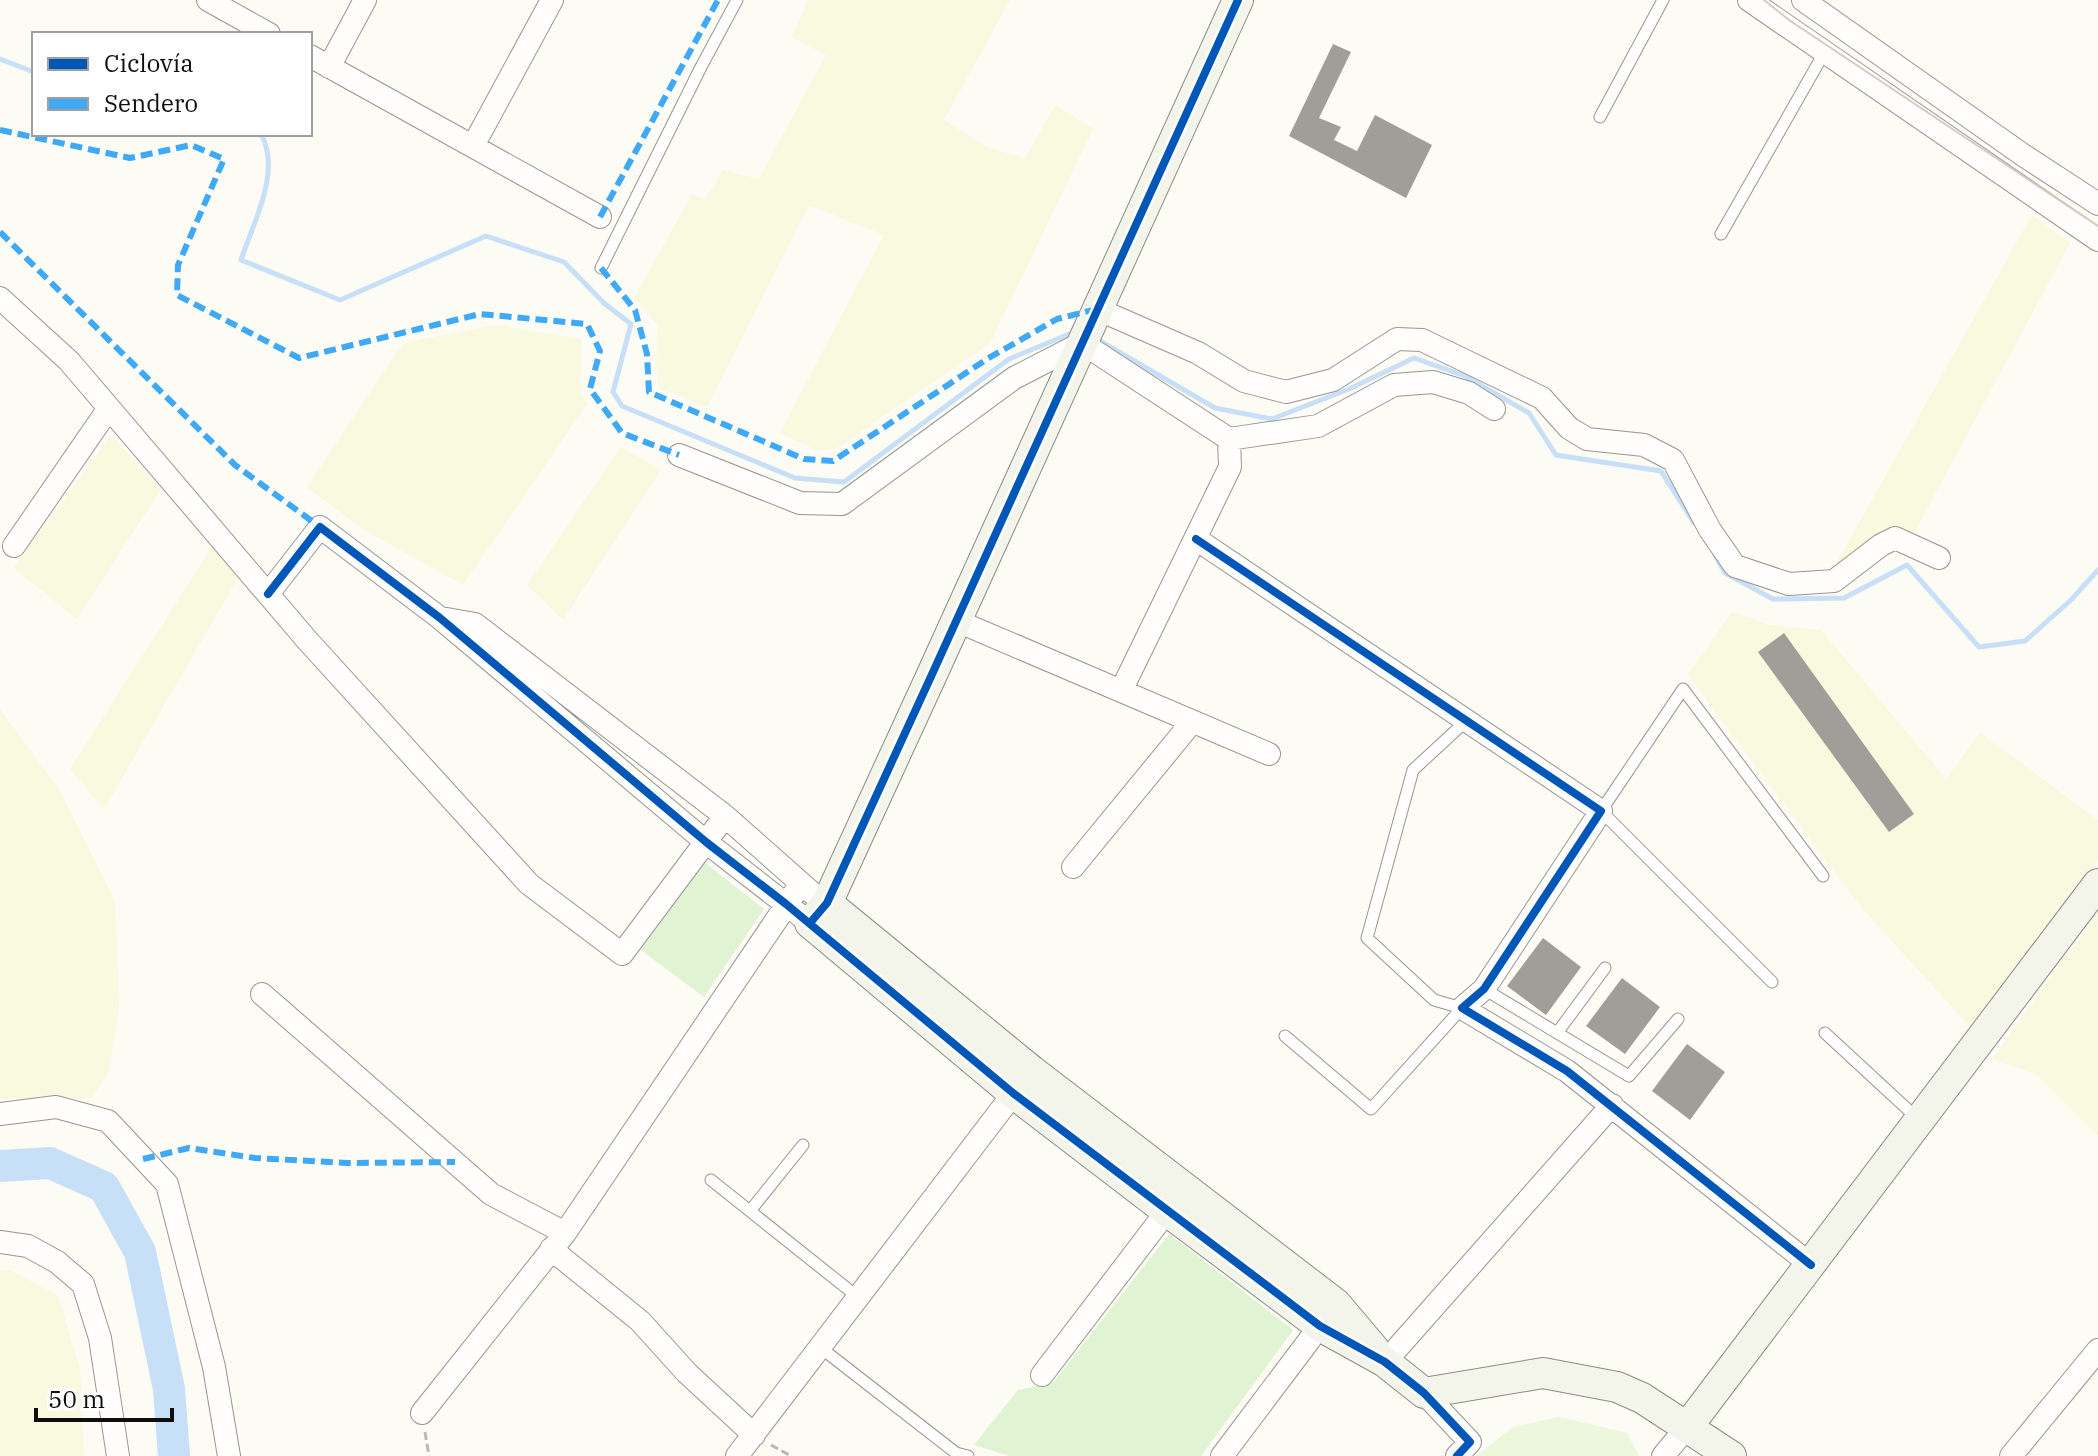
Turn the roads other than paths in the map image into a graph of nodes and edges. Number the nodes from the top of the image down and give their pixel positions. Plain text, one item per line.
1 (208, 0) edge
2 (365, 0) edge
3 (552, 0) edge
4 (737, 0) edge
5 (1238, 0) edge
6 (1663, 0) edge
7 (1749, 0) edge
8 (1803, 0) edge
9 (265, 32) edge
10 (1824, 53) junction
11 (319, 62) edge
12 (1600, 117) dead end
13 (473, 146) junction
14 (2098, 204) edge
15 (600, 217) dead end
16 (1721, 234) dead end
17 (2098, 240) edge
18 (601, 268) dead end
19 (0, 298) edge
20 (1088, 330) junction
21 (109, 408) junction
22 (1494, 409) dead end
23 (1229, 439) junction
24 (679, 455) dead end
25 (1196, 539) junction
26 (14, 546) dead end
27 (1939, 558) dead end
28 (268, 594) junction
29 (440, 618) junction
30 (957, 621) junction
31 (1121, 691) junction
32 (1192, 722) junction
33 (1465, 722) junction
34 (1269, 754) dead end
35 (1601, 811) junction
36 (725, 816) junction
37 (706, 842) junction
38 (1073, 867) dead end
39 (1823, 876) dead end
40 (2098, 884) edge
41 (800, 885) junction
42 (786, 904) junction
43 (818, 913) junction
44 (1605, 968) dead end
45 (1772, 982) dead end
46 (1484, 989) junction
47 (262, 994) dead end
48 (1462, 1008) junction
49 (1678, 1019) dead end
50 (1557, 1033) junction
51 (1825, 1033) dead end
52 (1285, 1036) dead end
53 (1022, 1082) junction
54 (1612, 1105) junction
55 (0, 1114) edge
56 (1920, 1121) junction
57 (803, 1145) dead end
58 (711, 1180) dead end
59 (750, 1211) junction
60 (1167, 1211) junction
61 (558, 1241) junction
62 (0, 1242) edge
63 (1811, 1265) junction
64 (859, 1298) junction
65 (1328, 1315) junction
66 (821, 1348) junction
67 (2098, 1350) edge
68 (1385, 1362) junction
69 (1042, 1375) dead end
70 (1424, 1393) junction
71 (422, 1413) road end
72 (1688, 1426) junction
73 (754, 1435) junction
74 (118, 1456) edge
75 (229, 1456) edge
76 (737, 1456) edge
77 (968, 1456) edge
78 (1222, 1456) edge
79 (1457, 1456) edge
80 (1663, 1456) edge
81 (1731, 1456) edge
82 (2011, 1456) edge

1 - 9 street
2 - 11 street
3 - 13 street
4 - 18 lane
5 - 20 street
6 - 12 lane
7 - 10 street
8 - 14 street
10 - 16 lane
10 - 17 street
11 - 13 street
13 - 15 street
19 - 21 street
20 - 23 street
20 - 24 street
20 - 27 street
20 - 30 street
21 - 26 street
21 - 28 street
22 - 23 street
23 - 25 street
25 - 31 street
25 - 33 street
28 - 29 street
28 - 37 street
29 - 36 street
29 - 37 street
30 - 31 street
30 - 43 street
31 - 32 street
32 - 34 street
32 - 38 street
33 - 35 street
33 - 48 lane
35 - 39 lane
35 - 45 lane
35 - 46 street
36 - 37 street
36 - 41 street
37 - 42 street
40 - 56 street
41 - 42 street
41 - 43 street
42 - 43 street
42 - 61 street
43 - 53 street
44 - 50 lane
46 - 48 street
46 - 50 lane
47 - 61 street
48 - 52 lane
48 - 54 street
49 - 50 lane
51 - 56 lane
53 - 60 street
53 - 64 street
53 - 65 street
54 - 63 street
54 - 68 street
55 - 75 street
56 - 63 street
57 - 59 lane
58 - 59 lane
59 - 64 lane
60 - 65 street
60 - 69 street
61 - 71 street
61 - 73 street
62 - 74 street
63 - 72 street
64 - 66 street
65 - 68 street
65 - 78 street
66 - 73 street
66 - 77 lane
67 - 82 street
68 - 70 street
70 - 72 street
70 - 79 street
72 - 80 street
72 - 81 street
73 - 76 street

